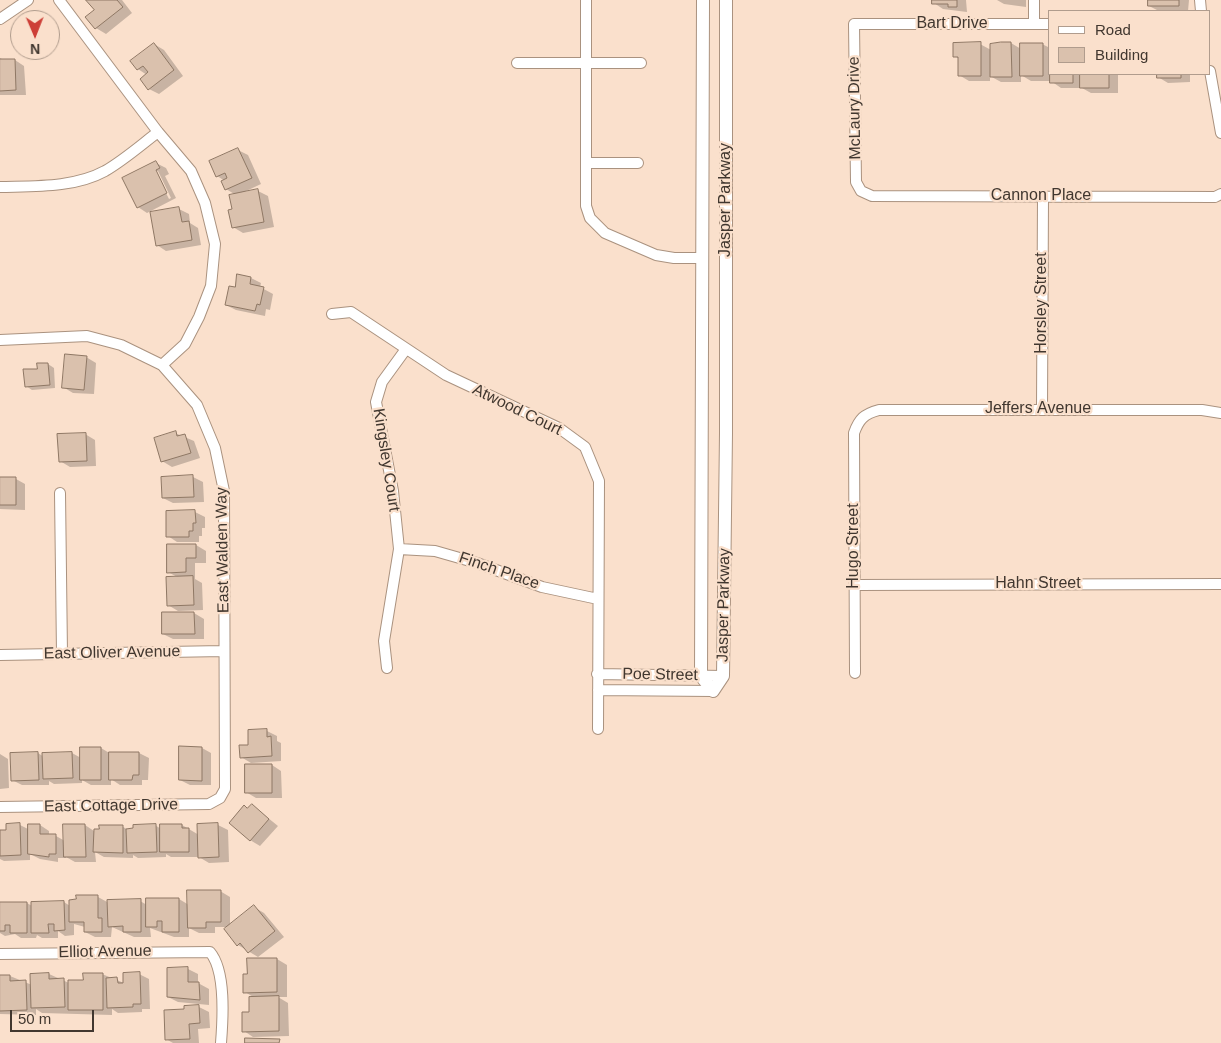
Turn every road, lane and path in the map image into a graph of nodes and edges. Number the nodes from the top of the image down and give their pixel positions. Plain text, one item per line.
1 (28, 0) edge
2 (59, 0) edge
3 (586, 0) edge
4 (703, 0) edge
5 (726, 0) edge
6 (1034, 0) edge
7 (0, 19) edge
8 (854, 24) joint
9 (1034, 24) junction
10 (1048, 24) edge
11 (586, 62) junction
12 (517, 63) dead end
13 (641, 63) dead end
14 (1211, 75) edge
15 (158, 132) junction
16 (1221, 133) edge
17 (586, 162) junction
18 (638, 162) dead end
19 (0, 187) edge
20 (862, 191) joint
21 (1221, 194) edge
22 (1043, 196) junction
23 (703, 258) junction
24 (332, 314) dead end
25 (0, 340) edge
26 (406, 349) junction
27 (162, 366) junction
28 (1042, 409) junction
29 (1221, 413) edge
30 (858, 420) joint
31 (60, 493) dead end
32 (399, 548) junction
33 (855, 584) junction
34 (1221, 584) edge
35 (598, 599) junction
36 (223, 651) junction
37 (62, 654) junction
38 (0, 655) edge
39 (387, 668) dead end
40 (855, 673) dead end
41 (597, 674) junction
42 (701, 676) junction
43 (723, 676) junction
44 (598, 690) junction
45 (713, 691) junction
46 (598, 729) dead end
47 (220, 798) joint
48 (0, 808) edge
49 (0, 954) edge
50 (221, 1043) edge

1 - 7 street
2 - 15 street
3 - 11 street
4 - 23 street, Jasper Parkway
5 - 43 street, Jasper Parkway
6 - 9 street
8 - 9 street, Bart Drive
8 - 20 street, McLaury Drive
9 - 10 street, Bart Drive
11 - 12 street
11 - 13 street
11 - 17 street
14 - 16 street
15 - 19 street
15 - 27 street
17 - 18 street
17 - 23 street
20 - 22 street, Cannon Place
21 - 22 street, Cannon Place
22 - 28 street, Horsley Street
23 - 42 street, Jasper Parkway
24 - 26 street, Atwood Court
25 - 27 street, East Walden Way
26 - 32 street, Kingsley Court
26 - 35 street, Atwood Court
27 - 36 street, East Walden Way
28 - 29 street, Jeffers Avenue
28 - 30 street, Jeffers Avenue
30 - 33 street, Hugo Street
31 - 37 street
32 - 35 street, Finch Place
32 - 39 street, Kingsley Court
33 - 34 street, Hahn Street
33 - 40 street, Hugo Street
35 - 41 street, Atwood Court
36 - 37 street, East Oliver Avenue
36 - 47 street, East Walden Way
37 - 38 street, East Oliver Avenue
41 - 42 street, Poe Street
41 - 44 street, Atwood Court
42 - 43 street, Poe Street
42 - 45 street, Jasper Parkway
43 - 45 street, Jasper Parkway
44 - 45 street, Poe Street
44 - 46 street, Atwood Court
47 - 48 street, East Cottage Drive
49 - 50 street, Elliot Avenue

